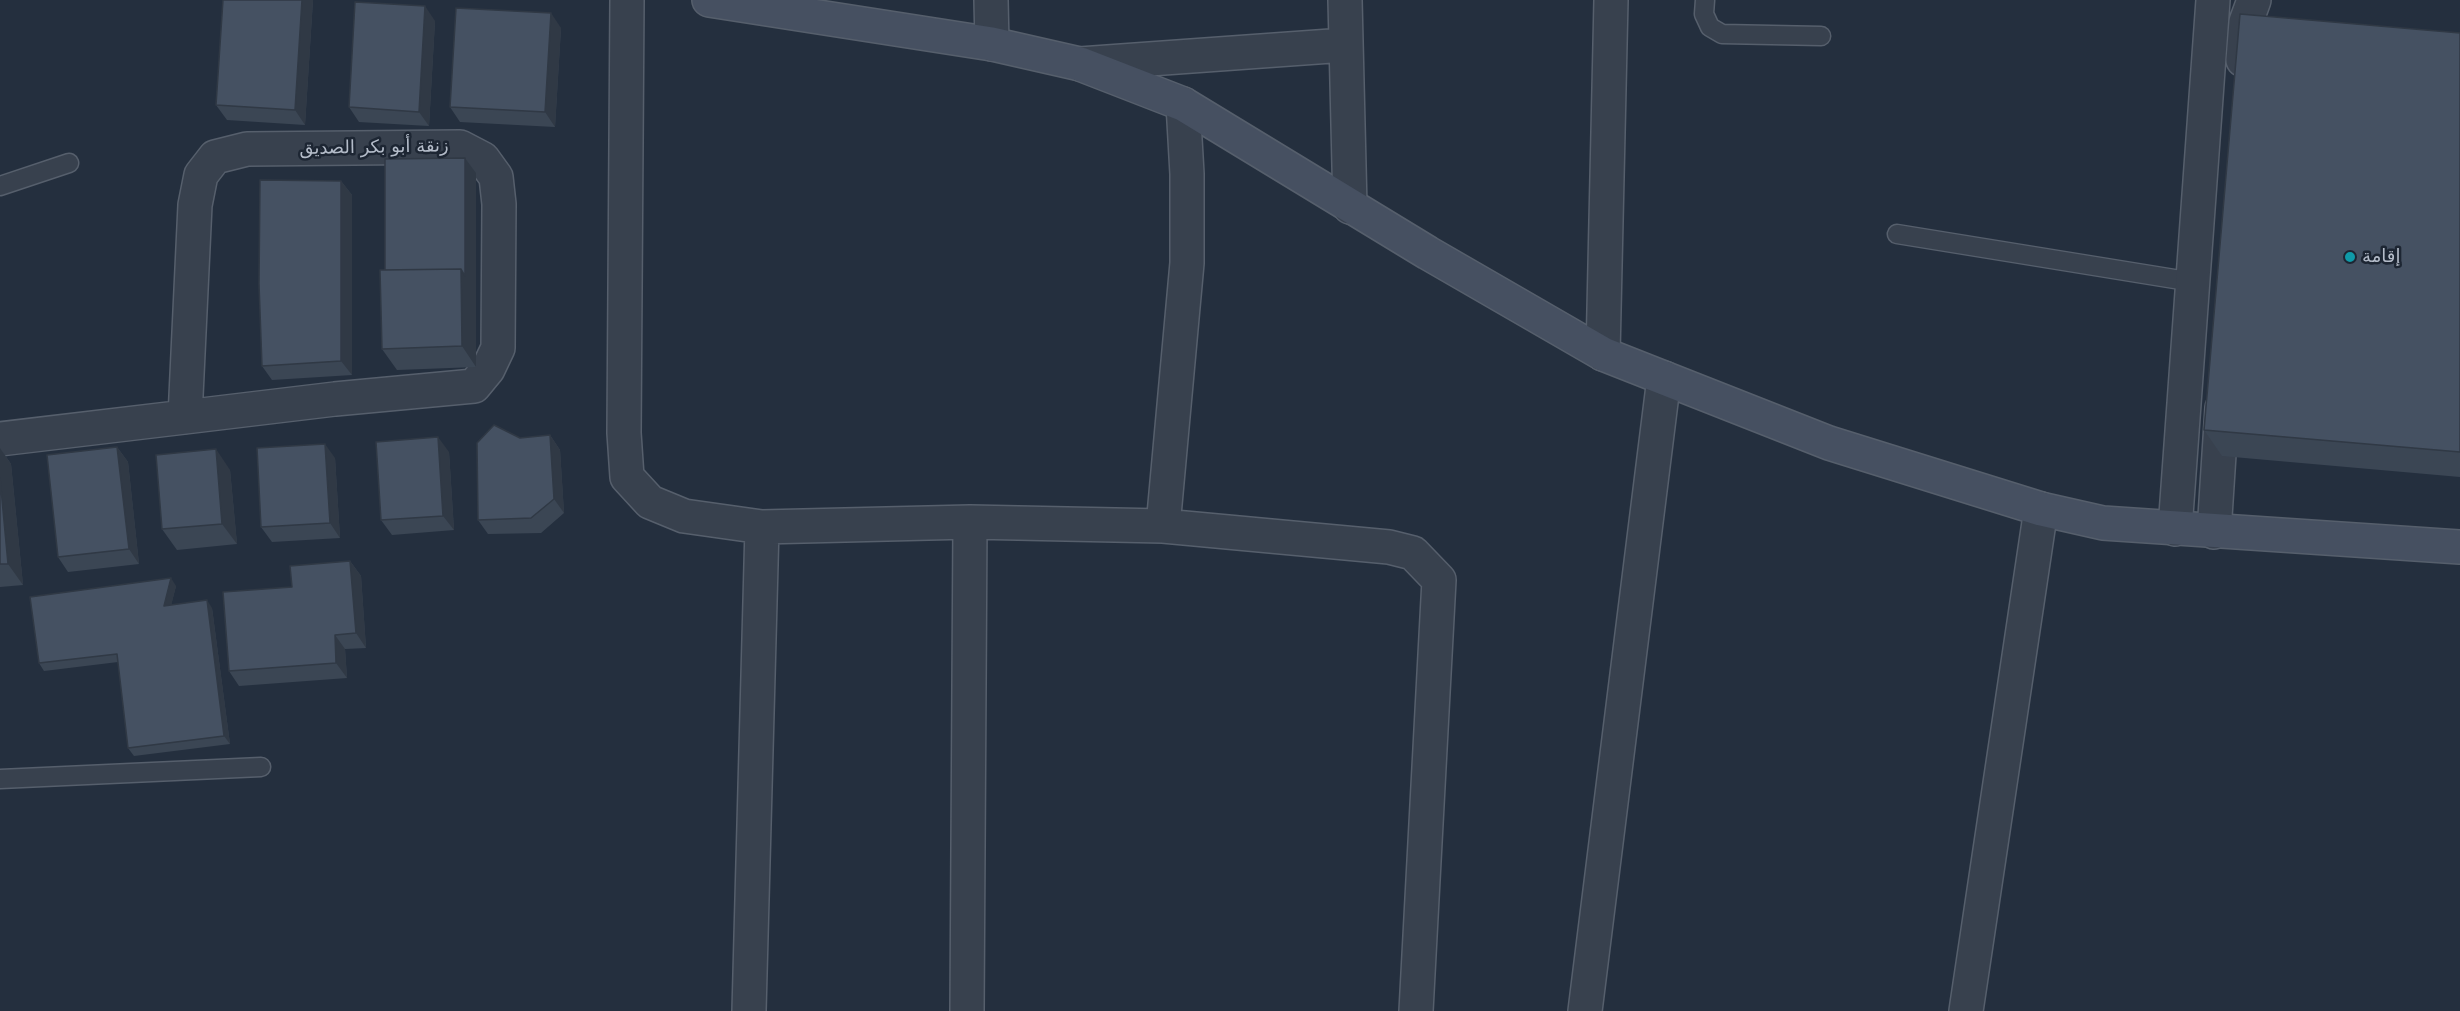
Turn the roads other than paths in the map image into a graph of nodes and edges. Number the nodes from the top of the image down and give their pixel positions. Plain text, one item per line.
1 (627, 0) edge
2 (709, 0) edge
3 (991, 0) edge
4 (1346, 0) edge
5 (1611, 0) edge
6 (1705, 0) edge
7 (2213, 0) edge
8 (2254, 0) edge
9 (1821, 36) dead end
10 (992, 44) junction
11 (1345, 45) junction
12 (1080, 64) junction
13 (2241, 93) edge
14 (1183, 104) junction
15 (69, 163) dead end
16 (0, 186) edge
17 (1350, 207) junction
18 (1897, 234) dead end
19 (2193, 282) junction
20 (1603, 354) junction
21 (1664, 378) junction
22 (2224, 378) edge
23 (185, 417) junction
24 (0, 438) edge
25 (2041, 509) junction
26 (970, 522) junction
27 (1163, 525) junction
28 (762, 527) junction
29 (2175, 529) junction
30 (2214, 532) junction
31 (2460, 547) edge
32 (261, 767) dead end
33 (0, 779) edge
34 (749, 1011) edge
35 (966, 1011) edge
36 (1416, 1011) edge
37 (1585, 1011) edge
38 (1966, 1011) edge

1 - 28 street
2 - 10 street
3 - 10 street
4 - 11 street
5 - 20 street
6 - 9 lane
7 - 19 street
8 - 13 street
10 - 12 street
11 - 12 street
11 - 17 street
12 - 14 street
14 - 17 street
14 - 27 street
15 - 16 lane
17 - 20 street
18 - 19 lane
19 - 29 street
20 - 21 street
21 - 25 street
21 - 37 street
22 - 30 street
23 - 23 street, زنقة أبو بكر الصديق
23 - 24 street, زنقة أبو بكر الصديق
25 - 29 street
25 - 38 street
26 - 27 street
26 - 28 street
26 - 35 street
27 - 36 street
28 - 34 street
29 - 30 street
30 - 31 street
32 - 33 lane

